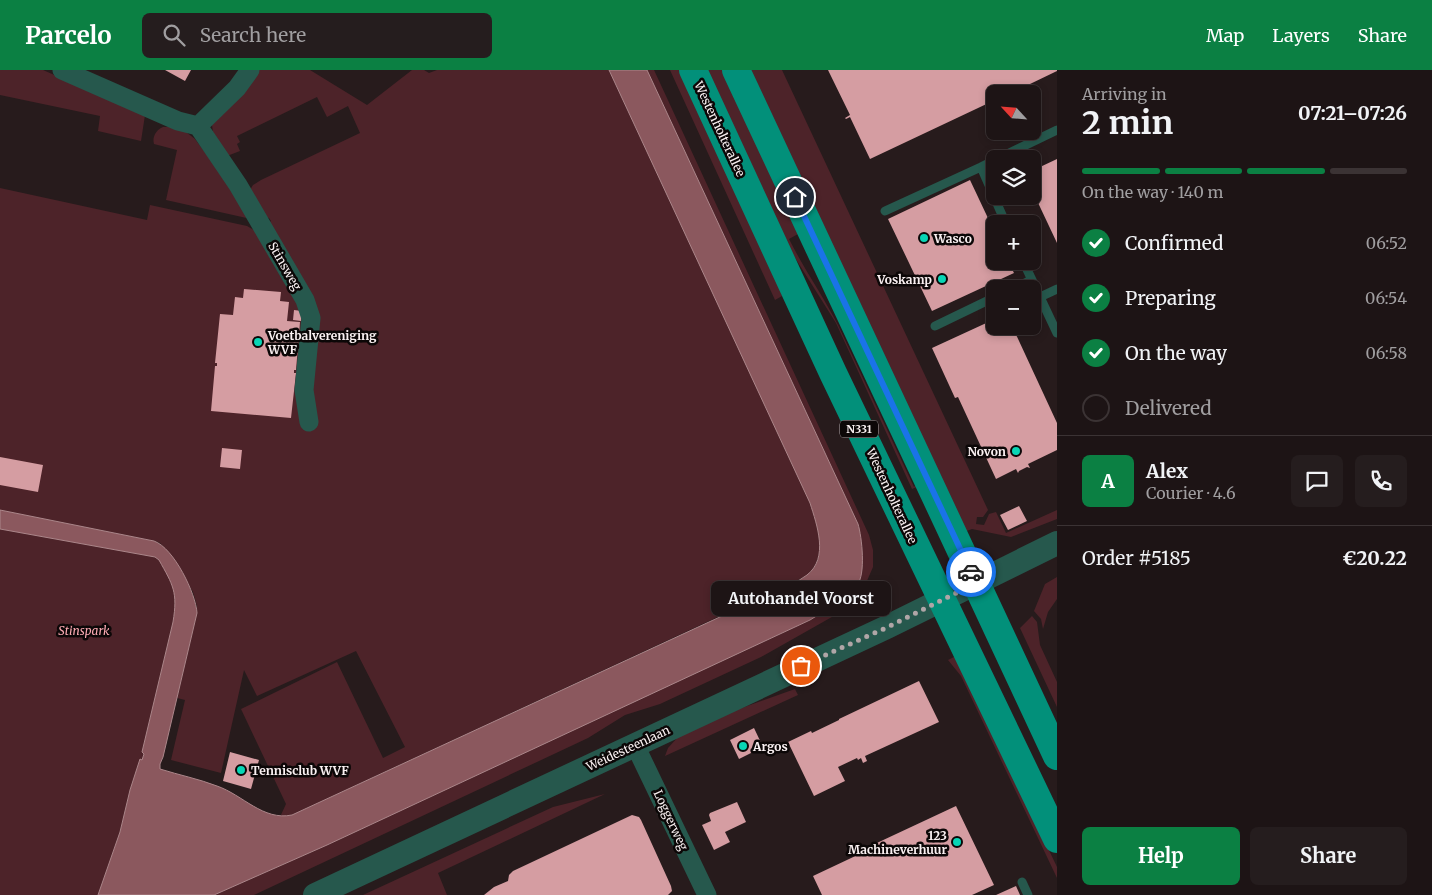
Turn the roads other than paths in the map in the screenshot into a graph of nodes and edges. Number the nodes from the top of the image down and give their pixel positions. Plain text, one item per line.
1 (62, 70) edge
2 (250, 70) edge
3 (693, 70) edge
4 (736, 70) edge
5 (198, 126) junction
6 (1057, 130) edge
7 (1015, 150) edge
8 (986, 164) edge
9 (981, 167) junction
10 (885, 211) dead end
11 (1002, 215) edge
12 (1027, 270) edge
13 (1031, 280) edge
14 (1057, 289) edge
15 (1041, 297) edge
16 (1041, 299) edge
17 (986, 301) edge
18 (935, 326) dead end
19 (1057, 333) edge
20 (310, 422) dead end
21 (1057, 543) edge
22 (976, 583) junction
23 (941, 600) junction
24 (635, 745) junction
25 (1057, 756) edge
26 (1057, 839) edge
27 (1022, 882) dead end
28 (315, 895) edge
29 (707, 895) edge
30 (1028, 895) edge

1 - 5 street
2 - 5 street
3 - 23 main road, Westenholterallee / N331
4 - 22 main road
5 - 20 street, Stinsweg
6 - 7 lane
8 - 9 lane
9 - 10 lane
9 - 11 lane
12 - 13 lane
14 - 15 lane
16 - 19 lane
17 - 18 lane
21 - 22 street, Weidesteenlaan
22 - 23 street, Weidesteenlaan
22 - 25 main road
23 - 24 street, Weidesteenlaan
23 - 26 main road, Westenholterallee / N331
24 - 28 street, Weidesteenlaan
24 - 29 street, Loggerweg
27 - 30 lane

